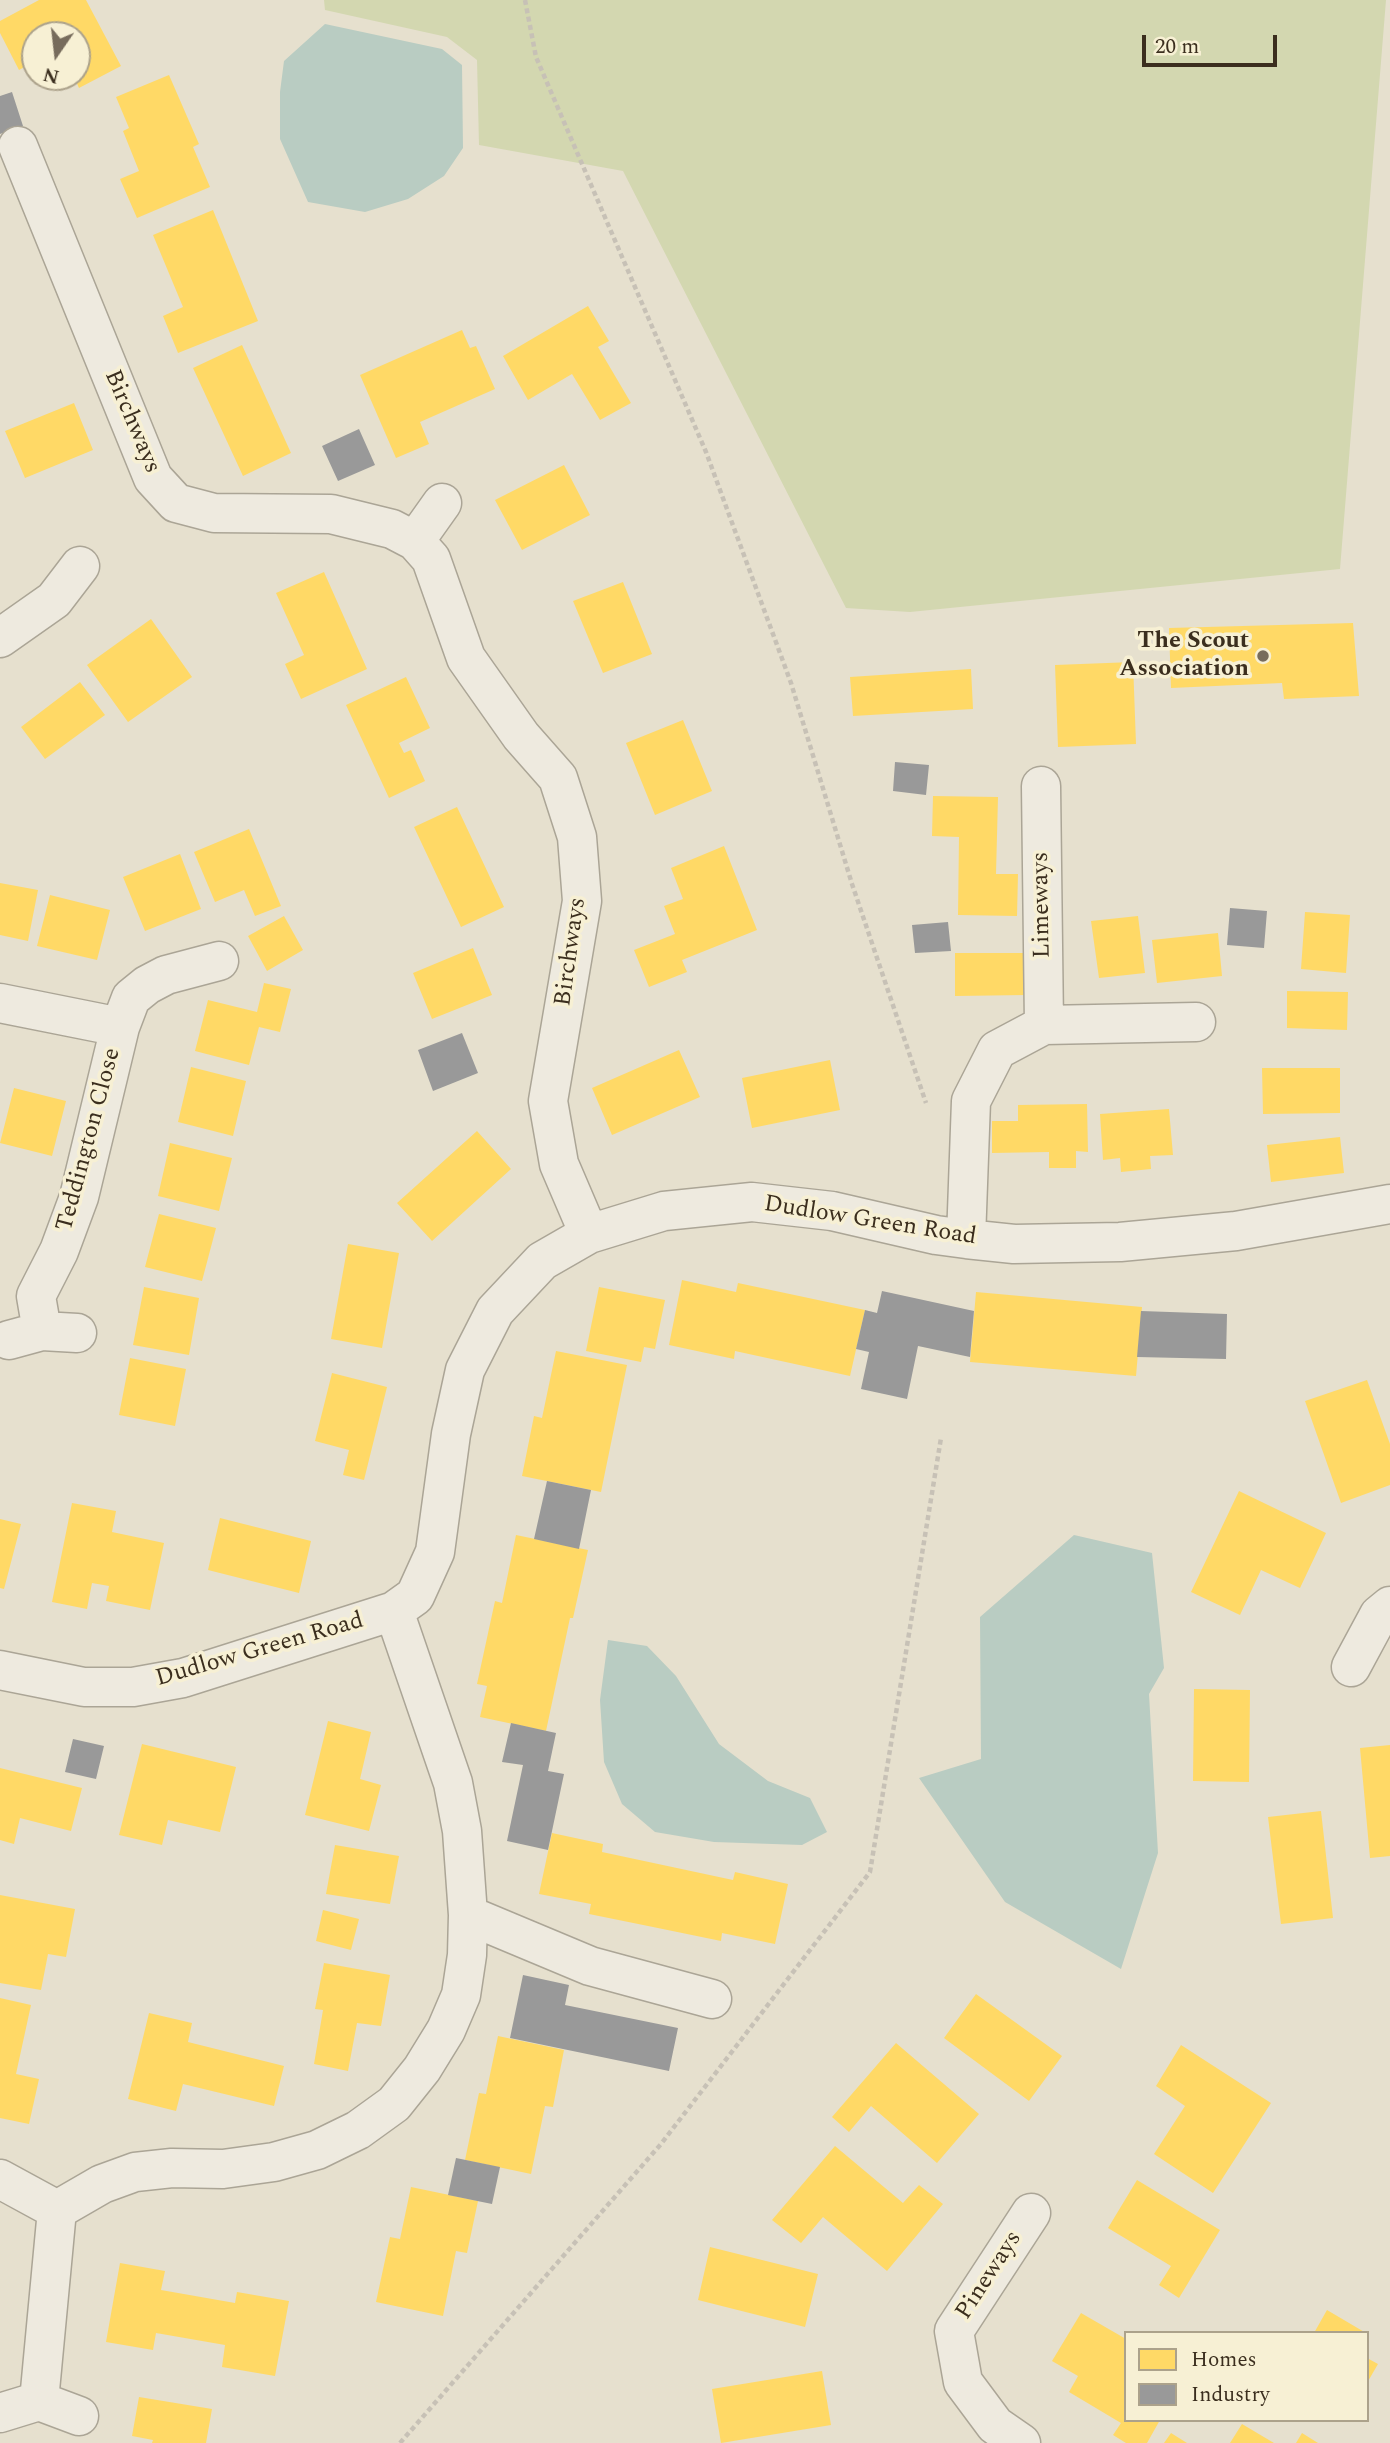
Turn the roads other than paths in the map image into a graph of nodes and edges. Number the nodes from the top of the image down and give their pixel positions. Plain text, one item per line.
1 (18, 146) dead end
2 (443, 503) dead end
3 (415, 541) junction
4 (80, 566) dead end
5 (0, 638) edge
6 (1041, 786) dead end
7 (219, 961) dead end
8 (0, 1003) edge
9 (126, 1012) junction
10 (1196, 1022) dead end
11 (1044, 1025) junction
12 (1390, 1204) edge
13 (589, 1234) junction
14 (965, 1239) junction
15 (43, 1334) dead end
16 (1390, 1606) edge
17 (394, 1611) junction
18 (1351, 1667) dead end
19 (0, 1670) edge
20 (468, 1915) junction
21 (712, 1998) dead end
22 (0, 2179) edge
23 (57, 2210) junction
24 (1031, 2213) dead end
25 (39, 2401) junction
26 (0, 2413) edge
27 (79, 2416) dead end
28 (1021, 2443) edge

1 - 3 street, Birchways
2 - 3 street
3 - 13 street, Birchways
4 - 5 street
6 - 11 street, Limeways
7 - 9 street
8 - 9 street, Teddington Close
9 - 15 street, Teddington Close
10 - 11 street
11 - 14 street
12 - 14 street, Dudlow Green Road
13 - 14 street, Dudlow Green Road
13 - 17 street, Dudlow Green Road
16 - 18 street
17 - 19 street, Dudlow Green Road
17 - 20 street, Dudlow Green Road
20 - 21 street
20 - 23 street, Dudlow Green Road
22 - 23 street
23 - 25 street
24 - 28 street, Pineways
25 - 26 street
25 - 27 street

